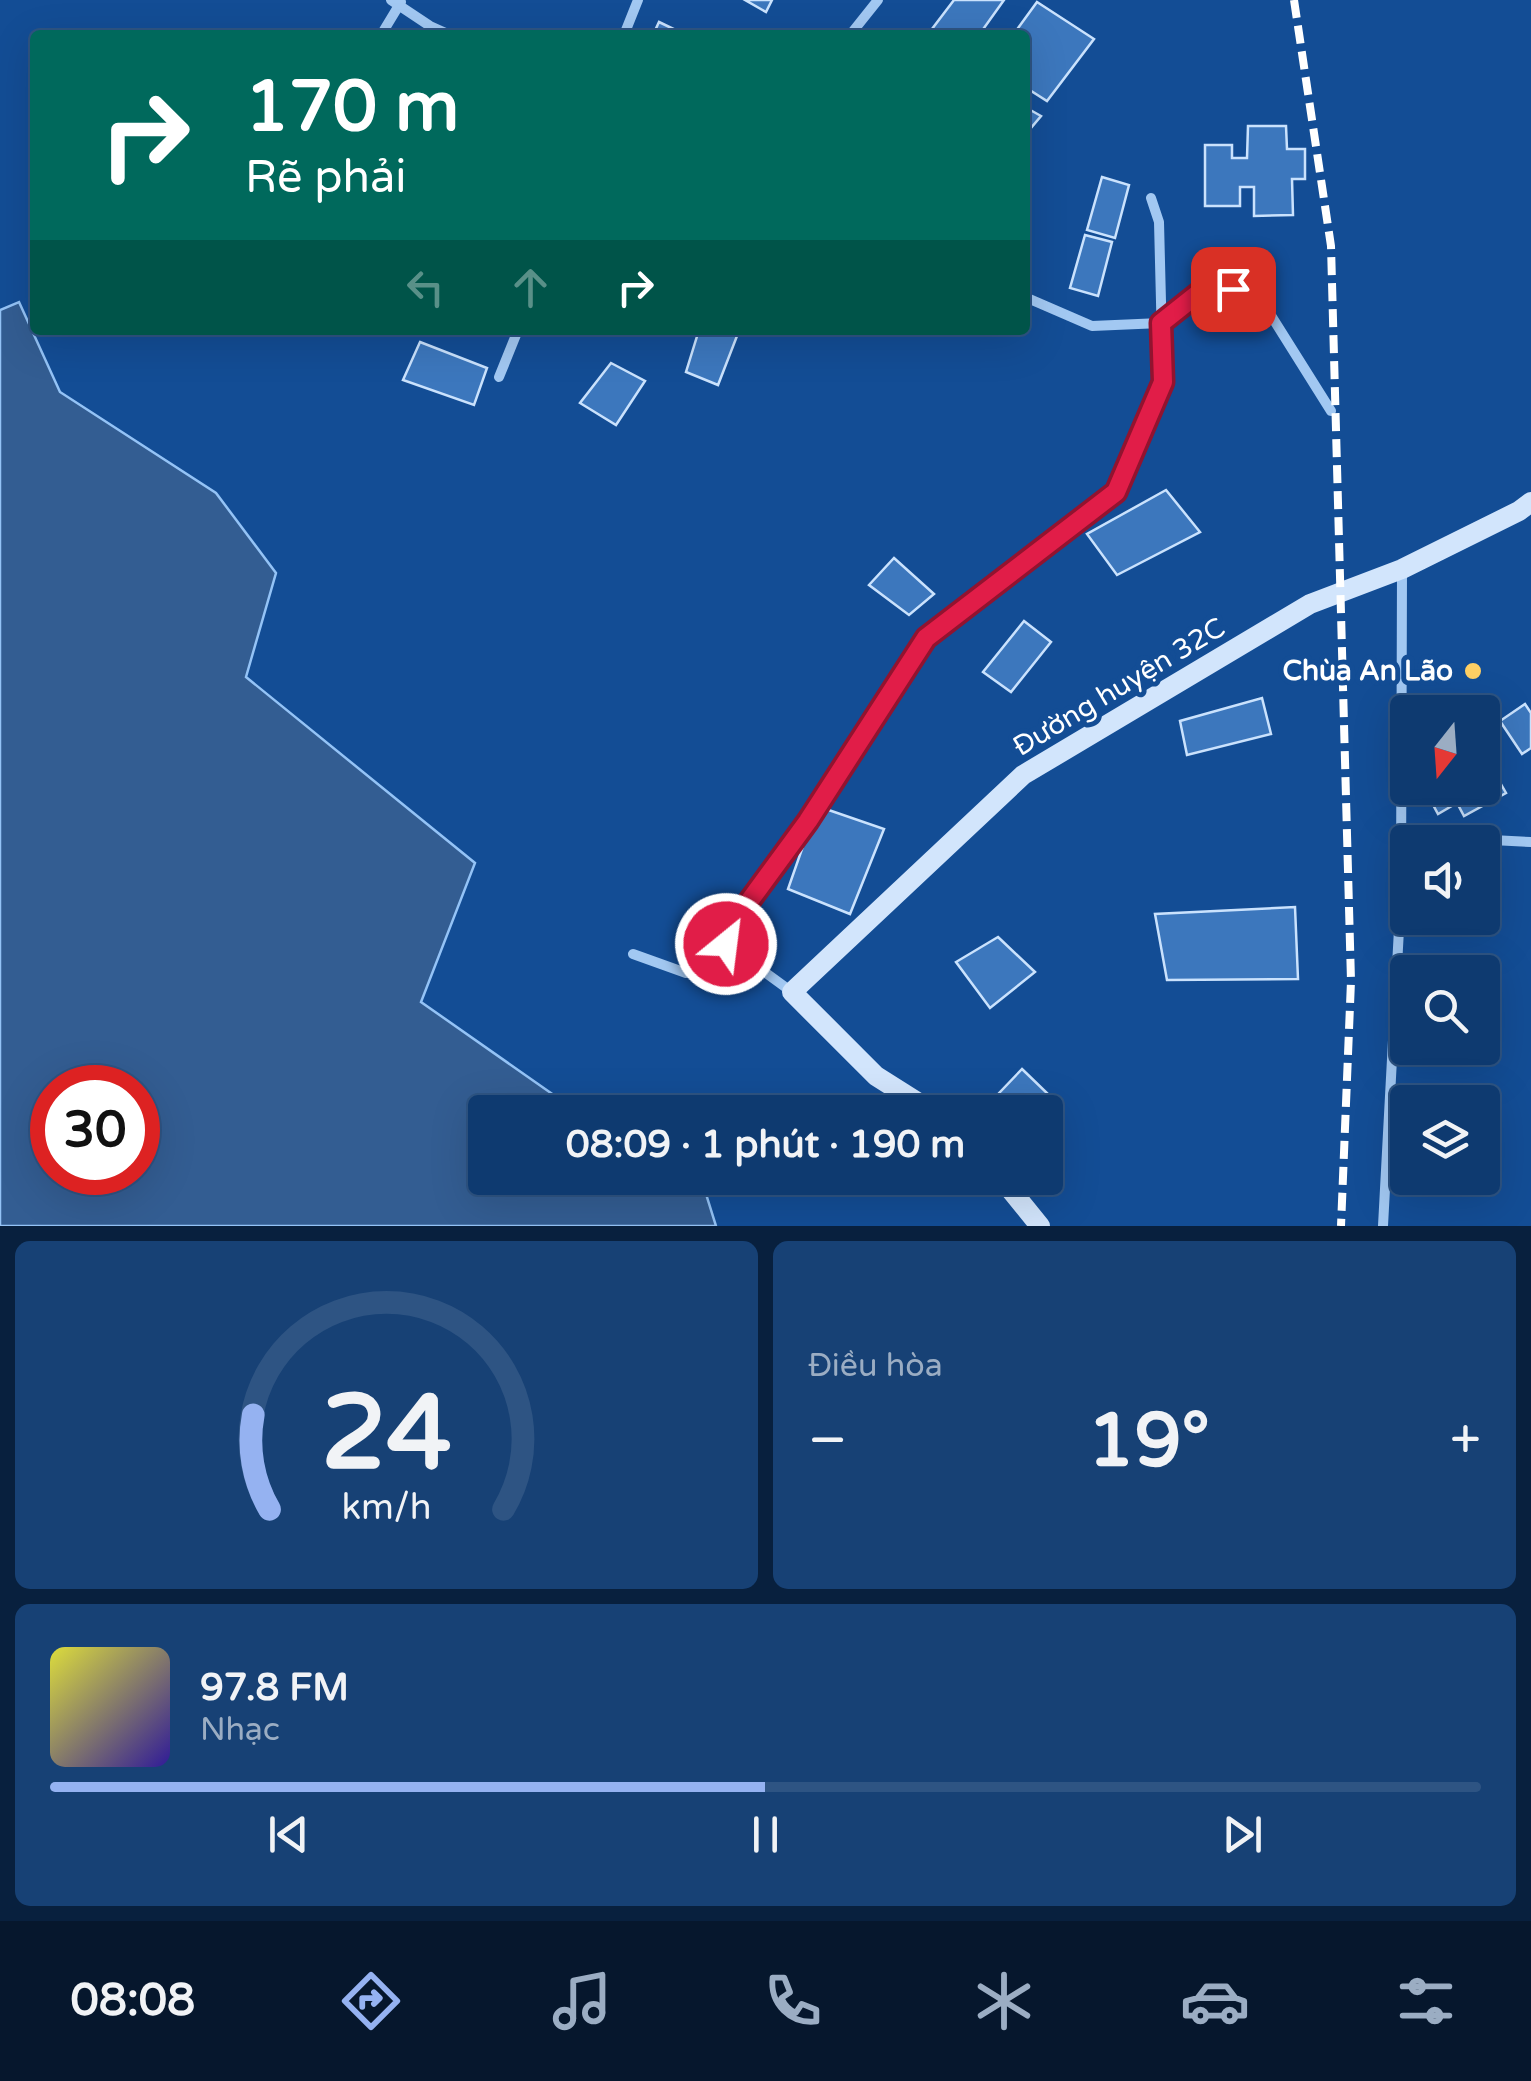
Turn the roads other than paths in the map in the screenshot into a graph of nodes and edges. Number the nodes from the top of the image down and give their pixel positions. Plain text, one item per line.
1 (638, 0) edge
2 (878, 0) edge
3 (397, 2) edge
4 (383, 30) edge
5 (442, 30) edge
6 (626, 30) edge
7 (854, 30) edge
8 (1151, 198) dead end
9 (1030, 299) edge
10 (1161, 323) junction
11 (516, 335) edge
12 (500, 377) dead end
13 (1331, 411) dead end
14 (1531, 502) edge
15 (1402, 570) junction
16 (1402, 825) edge
17 (1500, 840) edge
18 (1531, 842) edge
19 (1397, 935) edge
20 (725, 938) junction
21 (634, 954) dead end
22 (792, 992) junction
23 (906, 1095) edge
24 (1015, 1195) edge
25 (1040, 1226) edge
26 (1383, 1226) edge

1 - 6 street
2 - 7 street
3 - 4 street
3 - 5 street
8 - 10 street
9 - 10 street
10 - 13 street
10 - 20 street
11 - 12 street
14 - 15 street, Đường huyện 32C
15 - 16 street
15 - 22 street, Đường huyện 32C
17 - 18 street
19 - 26 street
20 - 21 street
20 - 22 street
22 - 23 street
24 - 25 street

